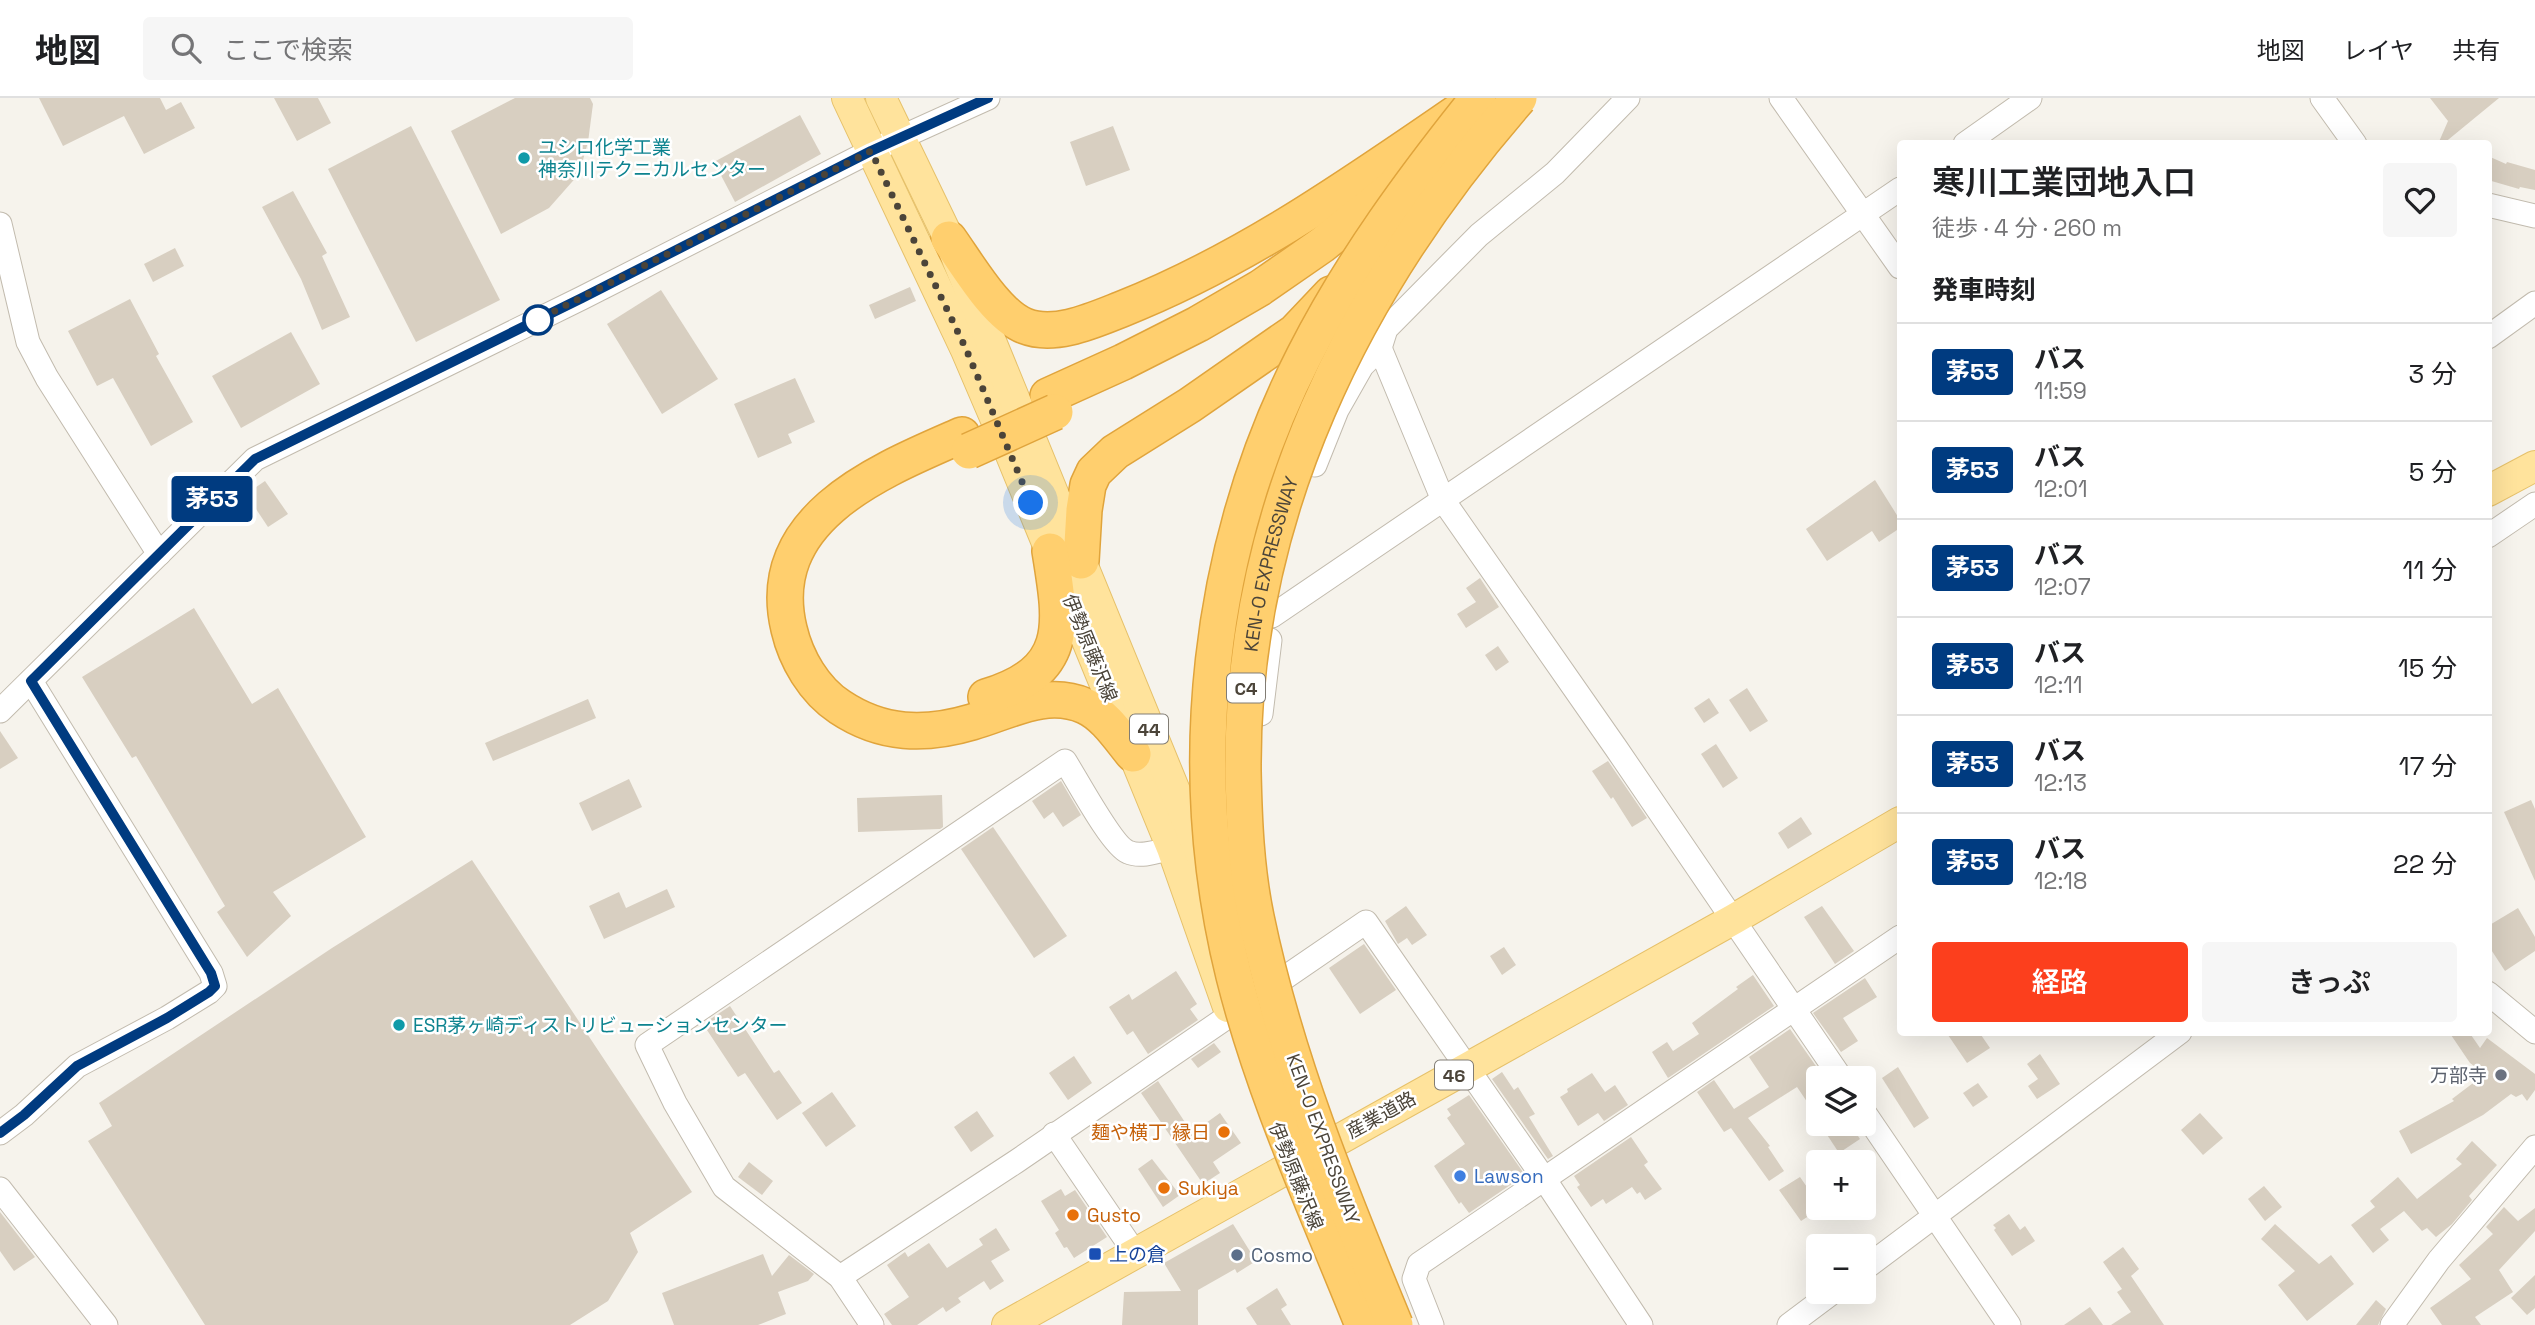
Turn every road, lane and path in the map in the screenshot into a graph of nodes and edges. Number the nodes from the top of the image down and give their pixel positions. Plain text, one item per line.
1 (847, 98) edge
2 (881, 98) edge
3 (988, 98) edge
4 (1478, 98) edge
5 (1513, 98) edge
6 (1519, 98) edge
7 (1628, 98) edge
8 (1782, 98) edge
9 (2030, 98) edge
10 (2322, 98) edge
11 (899, 138) junction
12 (1971, 140) edge
13 (2353, 140) edge
14 (871, 151) junction
15 (1434, 185) junction
16 (1897, 191) edge
17 (2492, 206) edge
18 (1864, 215) junction
19 (2535, 216) edge
20 (0, 224) edge
21 (949, 239) junction
22 (1897, 263) edge
23 (2535, 303) edge
24 (2492, 334) edge
25 (1380, 348) junction
26 (1051, 404) junction
27 (966, 443) junction
28 (2535, 466) edge
29 (2492, 489) edge
30 (1443, 500) junction
31 (2535, 504) edge
32 (2492, 533) edge
33 (159, 554) junction
34 (1066, 556) junction
35 (1272, 615) junction
36 (31, 681) junction
37 (0, 711) edge
38 (1133, 754) junction
39 (1897, 824) edge
40 (1172, 848) junction
41 (1201, 856) junction
42 (1734, 919) junction
43 (1897, 939) edge
44 (1260, 996) junction
45 (2492, 996) edge
46 (1794, 1008) junction
47 (1231, 1015) junction
48 (2535, 1032) edge
49 (2175, 1036) edge
50 (1833, 1066) edge
51 (1466, 1068) junction
52 (1876, 1129) edge
53 (0, 1133) edge
54 (1054, 1134) junction
55 (2535, 1147) edge
56 (1304, 1157) junction
57 (1545, 1180) junction
58 (0, 1189) edge
59 (1934, 1216) junction
60 (1135, 1253) junction
61 (1876, 1260) edge
62 (841, 1277) junction
63 (1817, 1304) edge
64 (106, 1325) edge
65 (872, 1325) edge
66 (1007, 1325) edge
67 (1356, 1325) edge
68 (1363, 1325) edge
69 (1387, 1325) edge
70 (1395, 1325) edge
71 (1432, 1325) edge
72 (1641, 1325) edge
73 (1789, 1325) edge
74 (2009, 1325) edge
75 (2392, 1325) edge

1 - 14 main road, 伊勢原藤沢線 / 44
2 - 11 main road, 伊勢原藤沢線 / 44
3 - 11 street
4 - 21 highway
4 - 26 highway
4 - 68 highway, KEN-O EXPRESSWAY / C4, bridge
5 - 15 highway
6 - 70 highway, KEN-O EXPRESSWAY / C4, bridge
7 - 25 street
8 - 18 street
9 - 12 street
10 - 13 street
11 - 14 street
11 - 21 main road, 伊勢原藤沢線 / 44
14 - 33 street
14 - 34 main road, 伊勢原藤沢線 / 44
15 - 26 highway
15 - 34 highway
16 - 18 street
17 - 19 street
18 - 22 street
18 - 30 street
20 - 33 street
21 - 34 main road, 伊勢原藤沢線 / 44
23 - 24 street
25 - 30 street
25 - 35 street
26 - 27 highway, bridge
27 - 34 highway
27 - 38 highway
28 - 29 main road
30 - 35 street
30 - 42 street
31 - 32 street
33 - 36 street
34 - 38 main road, 伊勢原藤沢線 / 44
34 - 41 main road, 伊勢原藤沢線 / 44
35 - 41 street
36 - 37 street
36 - 53 street
38 - 40 main road, 伊勢原藤沢線 / 44
39 - 42 main road, 産業道路 / 46
40 - 47 main road, 伊勢原藤沢線 / 44
40 - 62 street
41 - 44 main road, 伊勢原藤沢線 / 44
42 - 46 street
42 - 51 main road, 産業道路 / 46
43 - 46 street
44 - 47 street
44 - 51 street
44 - 56 main road, 伊勢原藤沢線 / 44
45 - 48 street
46 - 50 street
46 - 57 street
47 - 54 street
47 - 56 main road, 伊勢原藤沢線 / 44
49 - 59 street
51 - 56 main road, 産業道路 / 46
51 - 57 street
52 - 59 street
54 - 60 street
54 - 62 street
55 - 75 street
56 - 60 main road, 産業道路 / 46
56 - 67 main road, 伊勢原藤沢線 / 44
56 - 69 main road, 伊勢原藤沢線 / 44
57 - 71 street
57 - 72 street
58 - 64 street
59 - 61 street
59 - 74 street
60 - 66 main road, 産業道路 / 46
62 - 65 street
63 - 73 street

